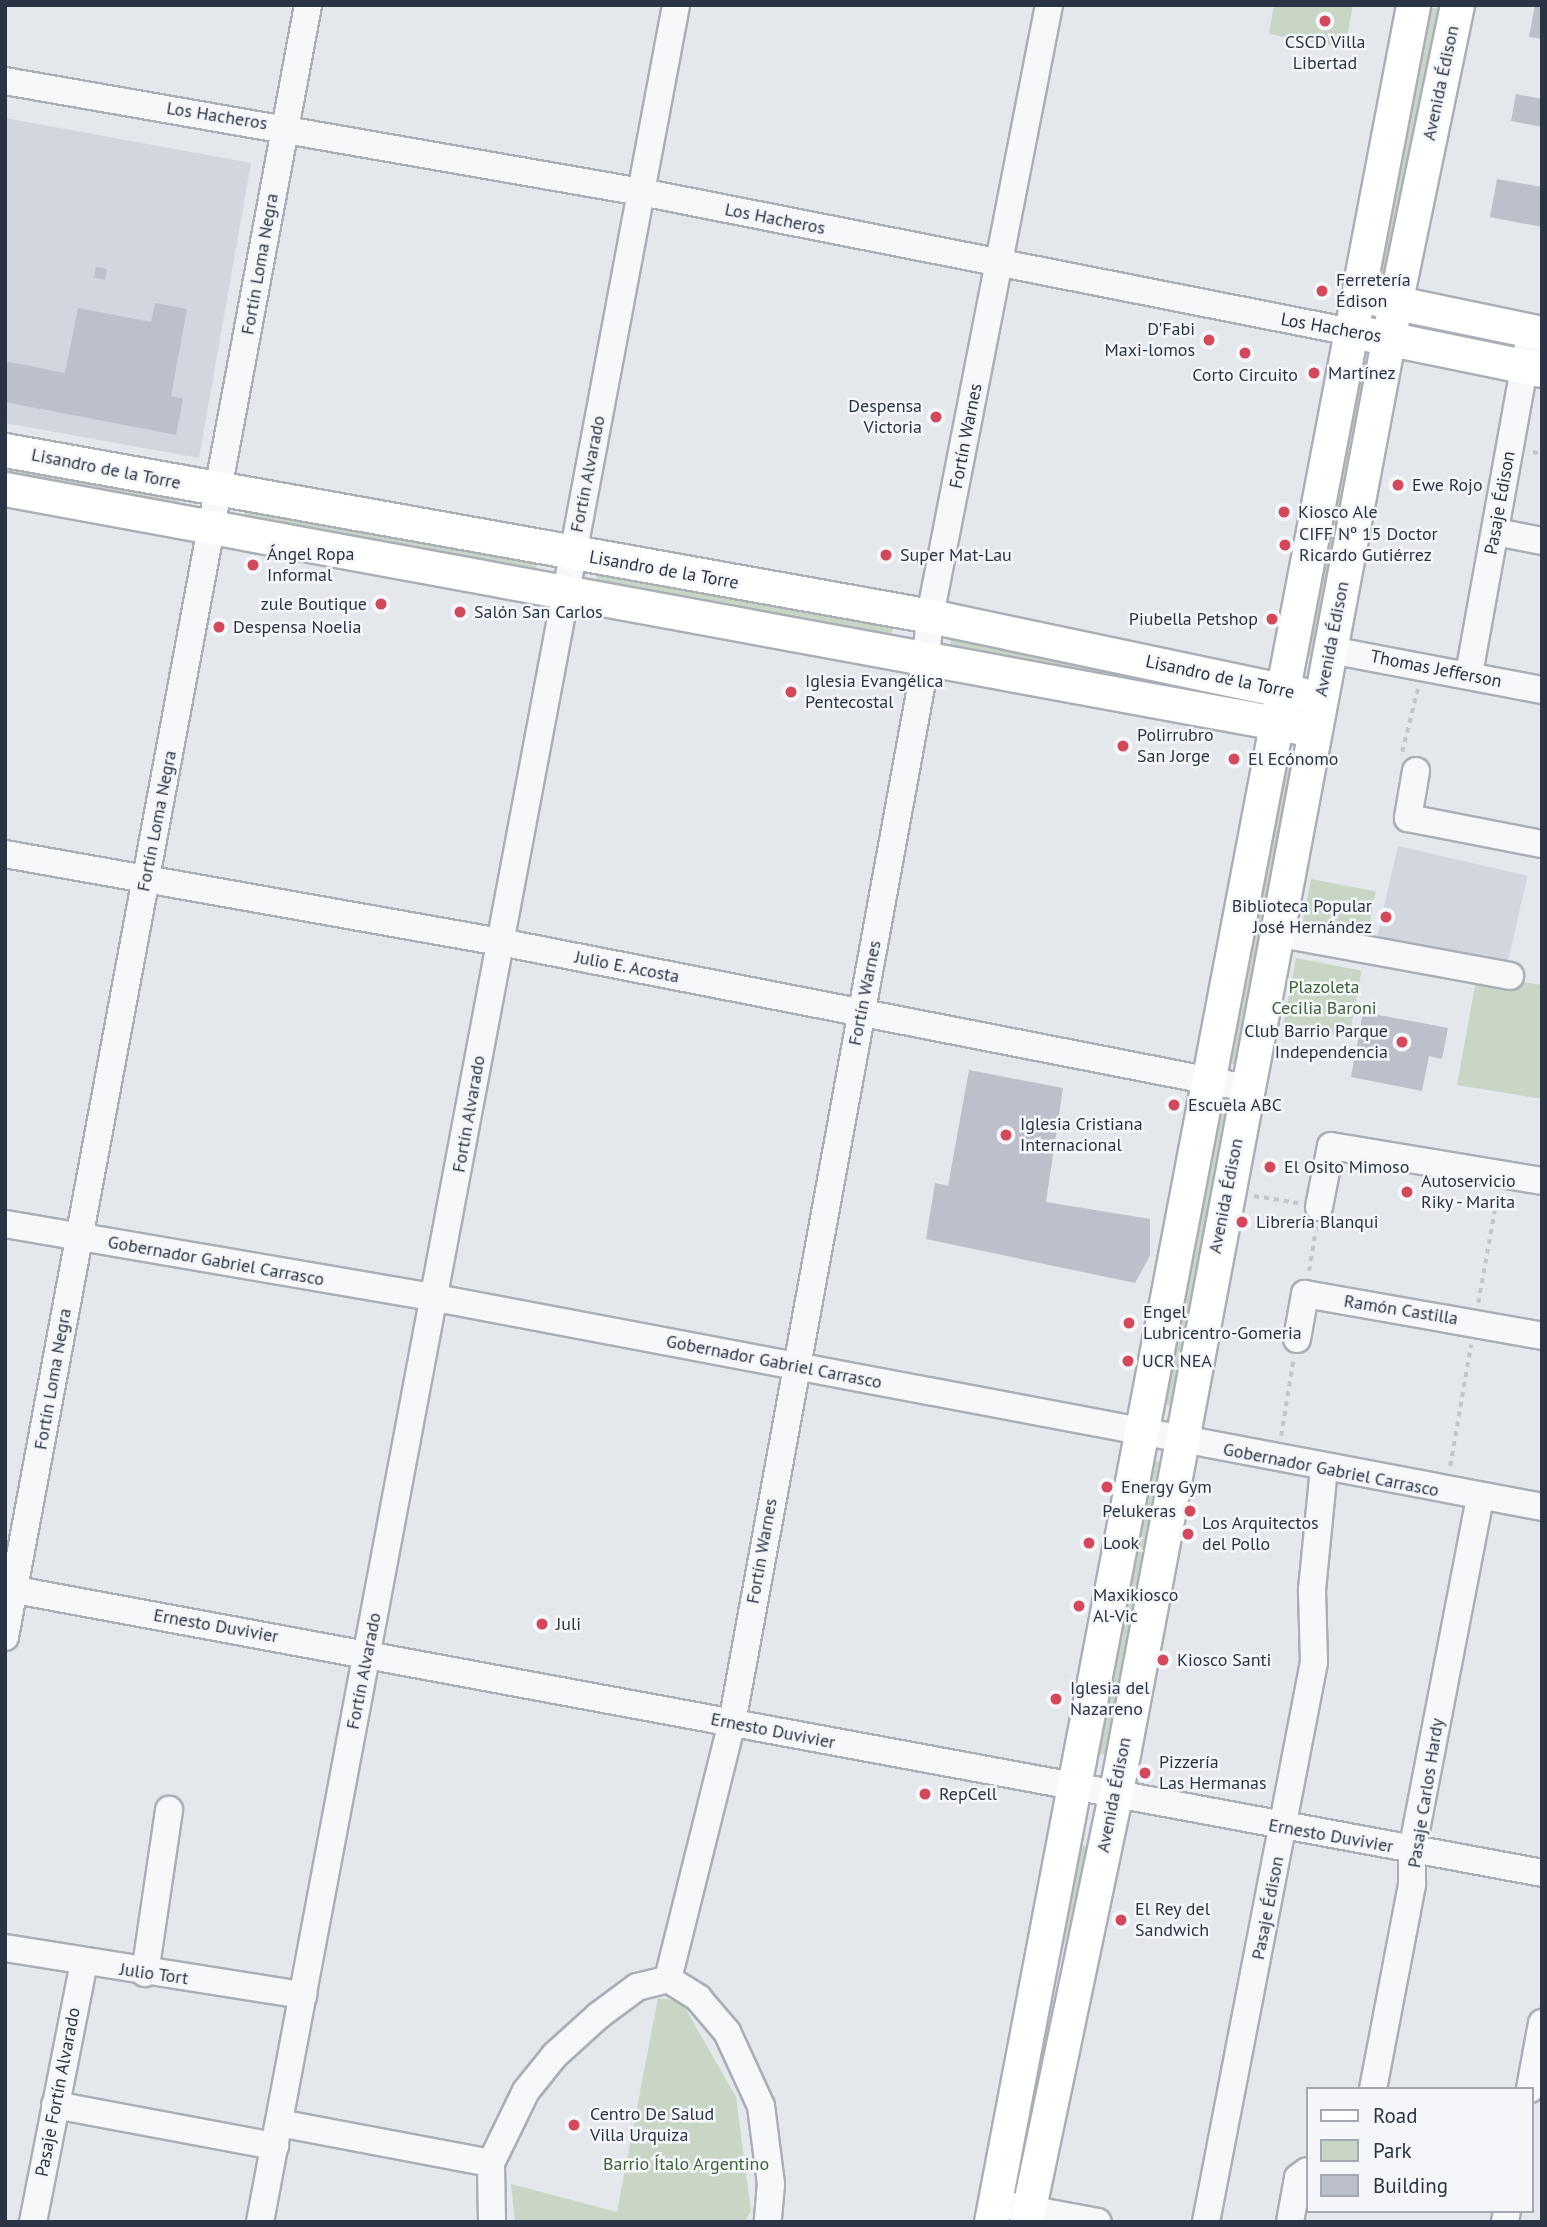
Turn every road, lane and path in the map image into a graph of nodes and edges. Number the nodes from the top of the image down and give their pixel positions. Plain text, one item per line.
1 (308, 5) edge
2 (676, 5) edge
3 (1049, 5) edge
4 (1413, 5) edge
5 (1457, 5) edge
6 (5, 81) edge
7 (284, 127) junction
8 (641, 192) junction
9 (1000, 264) junction
10 (1359, 295) junction
11 (1395, 304) junction
12 (1351, 332) junction
13 (1536, 332) edge
14 (1389, 338) junction
15 (1533, 368) edge
16 (5, 450) edge
17 (5, 489) edge
18 (220, 491) junction
19 (213, 528) junction
20 (1496, 532) junction
21 (1542, 541) edge
22 (573, 555) junction
23 (566, 592) junction
24 (930, 616) junction
25 (1329, 650) junction
26 (926, 660) junction
27 (1423, 666) junction
28 (1469, 674) junction
29 (1282, 690) junction
30 (1542, 690) edge
31 (1317, 714) junction
32 (1276, 723) junction
33 (1416, 771) joint
34 (1542, 844) edge
35 (5, 854) edge
36 (146, 881) junction
37 (1276, 933) junction
38 (500, 942) junction
39 (1510, 976) dead end
40 (861, 1013) junction
41 (1207, 1079) junction
42 (1247, 1088) junction
43 (1542, 1181) edge
44 (1227, 1191) junction
45 (1320, 1207) junction
46 (5, 1224) edge
47 (79, 1238) junction
48 (1305, 1294) junction
49 (436, 1298) junction
50 (1542, 1336) edge
51 (1297, 1339) joint
52 (794, 1365) junction
53 (1141, 1432) junction
54 (1180, 1441) junction
55 (1277, 1459) junction
56 (1324, 1468) junction
57 (1479, 1497) junction
58 (1542, 1507) edge
59 (10, 1589) edge
60 (5, 1637) edge
61 (367, 1654) junction
62 (732, 1723) junction
63 (1070, 1787) junction
64 (1115, 1797) junction
65 (169, 1810) dead end
66 (1283, 1828) junction
67 (1412, 1851) junction
68 (1542, 1873) edge
69 (5, 1948) edge
70 (84, 1963) junction
71 (145, 1973) junction
72 (668, 1979) junction
73 (303, 1995) junction
74 (1542, 2023) edge
75 (1373, 2087) edge
76 (1530, 2087) edge
77 (55, 2105) junction
78 (277, 2135) junction
79 (492, 2163) junction
80 (1306, 2172) edge
81 (993, 2212) edge
82 (1028, 2216) edge
83 (776, 2220) edge
84 (33, 2222) edge
85 (260, 2222) edge
86 (492, 2222) edge
87 (1098, 2222) edge
88 (1206, 2222) edge
89 (1290, 2222) edge

1 - 7 street, Fortín Loma Negra
2 - 8 street, Fortín Alvarado
3 - 9 street, Fortín Warnes
4 - 10 main road
5 - 11 main road, Avenida Édison
6 - 7 street, Los Hacheros
7 - 8 street, Los Hacheros
7 - 18 street, Fortín Loma Negra
8 - 9 street, Los Hacheros
8 - 22 street, Fortín Alvarado
9 - 12 street, Los Hacheros
9 - 24 street, Fortín Warnes
10 - 11 main road, Los Hacheros
10 - 12 main road
11 - 13 main road, Los Hacheros
11 - 14 main road, Avenida Édison
12 - 14 main road, Los Hacheros
12 - 29 main road
13 - 15 street, Pasaje Édison
14 - 15 main road, Los Hacheros
14 - 25 main road, Avenida Édison
15 - 20 street, Pasaje Édison
16 - 18 main road, Lisandro de la Torre
17 - 19 main road, Lisandro de la Torre
18 - 19 street, Fortín Loma Negra
18 - 22 main road, Lisandro de la Torre
19 - 23 main road, Lisandro de la Torre
19 - 36 street, Fortín Loma Negra
20 - 21 street
20 - 28 street, Pasaje Édison
22 - 23 street, Fortín Alvarado
22 - 24 main road, Lisandro de la Torre
23 - 26 main road, Lisandro de la Torre
23 - 38 street, Fortín Alvarado
24 - 26 street, Fortín Warnes
24 - 29 main road, Lisandro de la Torre
25 - 27 street, Thomas Jefferson
25 - 31 main road, Avenida Édison
26 - 32 main road, Lisandro de la Torre
26 - 40 street, Fortín Warnes
27 - 28 street, Thomas Jefferson
27 - 33 path
28 - 30 street, Thomas Jefferson
29 - 31 main road, Lisandro de la Torre
29 - 32 main road
31 - 32 main road, Lisandro de la Torre
31 - 37 main road, Avenida Édison
32 - 41 main road
33 - 34 street
35 - 36 street, Julio E. Acosta
36 - 38 street, Julio E. Acosta
36 - 47 street, Fortín Loma Negra
37 - 39 street
37 - 42 main road, Avenida Édison
38 - 40 street, Julio E. Acosta
38 - 49 street, Fortín Alvarado
40 - 41 street, Julio E. Acosta
40 - 52 street, Fortín Warnes
41 - 42 street, Julio E. Acosta
41 - 53 main road
42 - 44 main road, Avenida Édison
43 - 45 street
44 - 45 path
44 - 54 main road, Avenida Édison
45 - 48 path
46 - 47 street, Gobernador Gabriel Carrasco
47 - 49 street, Gobernador Gabriel Carrasco
47 - 59 street, Fortín Loma Negra
48 - 50 street, Ramón Castilla
48 - 51 street
49 - 52 street, Gobernador Gabriel Carrasco
49 - 61 street, Fortín Alvarado
51 - 55 path
52 - 53 street, Gobernador Gabriel Carrasco
52 - 62 street, Fortín Warnes
53 - 54 street, Gobernador Gabriel Carrasco
53 - 63 main road
54 - 55 street, Gobernador Gabriel Carrasco
54 - 64 main road, Avenida Édison
55 - 56 street, Gobernador Gabriel Carrasco
56 - 57 street, Gobernador Gabriel Carrasco
56 - 66 street, Pasaje Édison
57 - 58 street, Gobernador Gabriel Carrasco
57 - 67 street, Pasaje Carlos Hardy
59 - 60 street, Fortín Loma Negra
59 - 61 street, Ernesto Duvivier
61 - 62 street, Ernesto Duvivier
61 - 73 street, Fortín Alvarado
62 - 63 street, Ernesto Duvivier
62 - 72 street, Fortín Warnes
63 - 64 street, Ernesto Duvivier
63 - 81 main road
64 - 66 street, Ernesto Duvivier
64 - 82 main road, Avenida Édison
65 - 71 street
66 - 67 street, Ernesto Duvivier
66 - 88 street, Pasaje Édison
67 - 68 street, Ernesto Duvivier
67 - 75 street, Pasaje Carlos Hardy
69 - 70 street, Julio Tort
70 - 71 street, Julio Tort
70 - 77 street, Pasaje Fortín Alvarado
71 - 73 street, Julio Tort
72 - 79 street
72 - 83 street
73 - 78 street, Fortín Alvarado
74 - 76 street
77 - 78 street
77 - 84 street, Pasaje Fortín Alvarado
78 - 79 street
78 - 85 street, Fortín Alvarado
79 - 86 street
80 - 89 street
81 - 82 street
82 - 87 street

